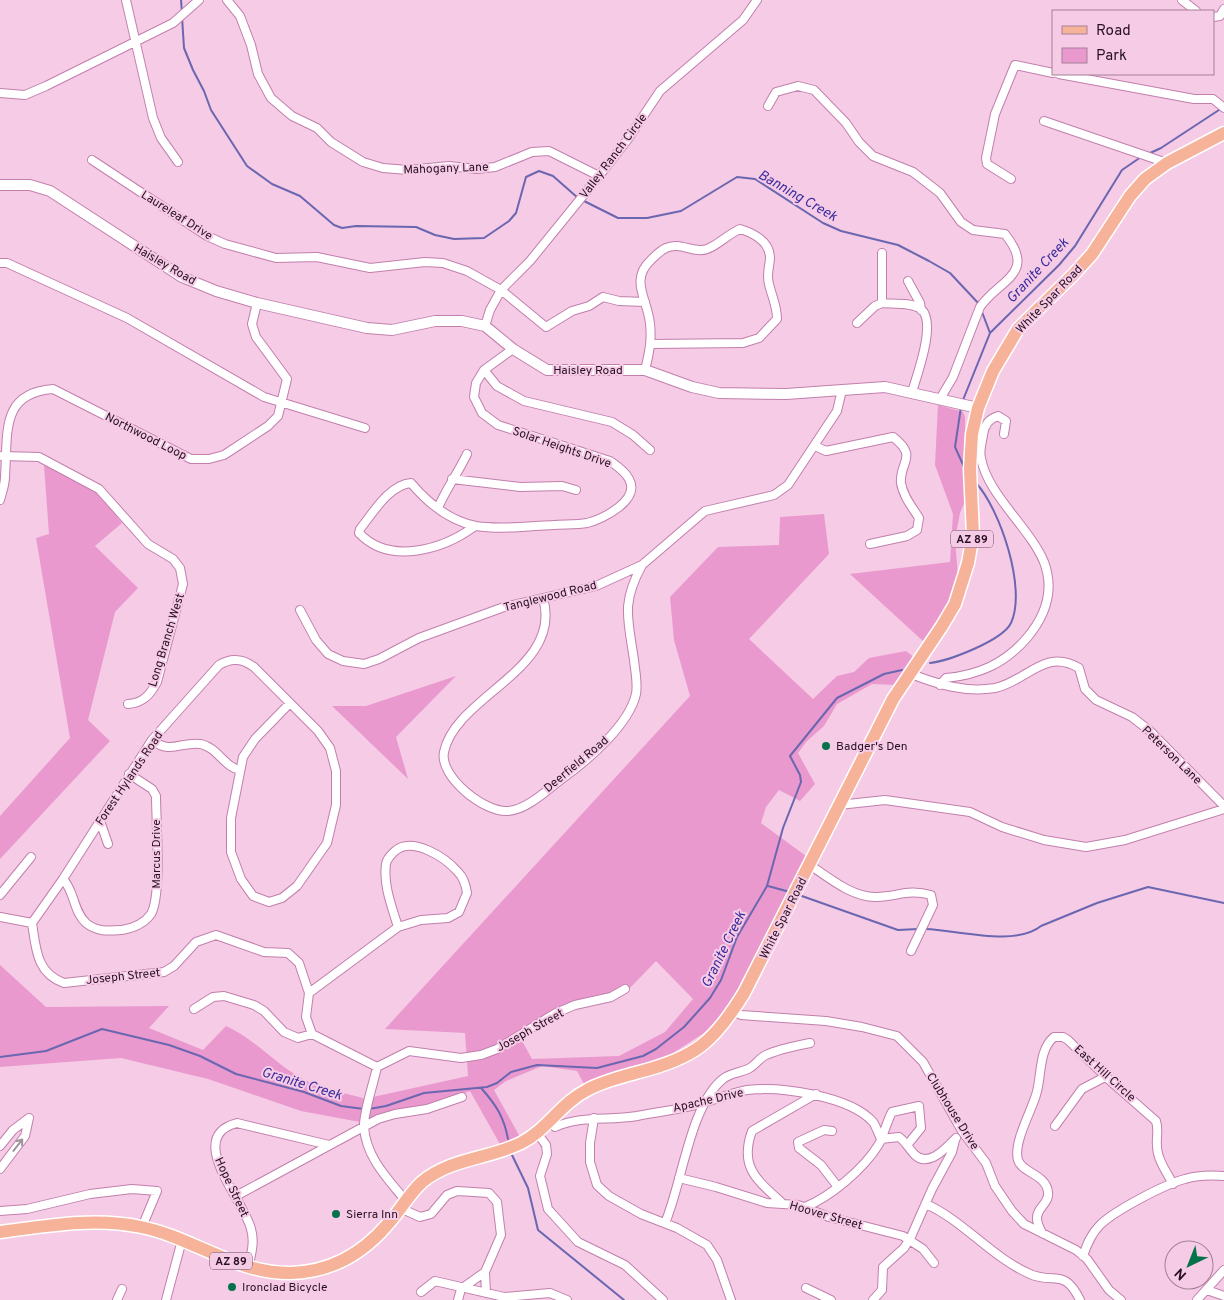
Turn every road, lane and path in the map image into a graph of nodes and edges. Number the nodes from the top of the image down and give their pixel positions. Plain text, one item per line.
1 (126, 0) edge
2 (198, 0) edge
3 (227, 0) edge
4 (757, 0) edge
5 (1182, 0) edge
6 (1224, 9) edge
7 (1195, 10) edge
8 (1214, 17) edge
9 (136, 42) junction
10 (1052, 72) edge
11 (1064, 75) edge
12 (0, 93) edge
13 (768, 106) dead end
14 (1224, 108) edge
15 (1044, 121) dead end
16 (1224, 133) edge
17 (92, 160) dead end
18 (178, 162) dead end
19 (1167, 163) junction
20 (599, 176) junction
21 (1011, 179) dead end
22 (0, 185) edge
23 (882, 253) dead end
24 (0, 263) edge
25 (908, 282) dead end
26 (501, 290) junction
27 (645, 302) junction
28 (257, 303) junction
29 (882, 303) junction
30 (921, 310) junction
31 (857, 323) dead end
32 (485, 326) junction
33 (651, 344) junction
34 (513, 349) junction
35 (484, 370) junction
36 (645, 370) junction
37 (842, 390) junction
38 (912, 392) junction
39 (940, 399) junction
40 (283, 402) junction
41 (978, 408) junction
42 (365, 428) dead end
43 (1004, 434) dead end
44 (815, 446) junction
45 (650, 450) dead end
46 (467, 454) dead end
47 (2, 456) edge
48 (452, 479) junction
49 (576, 490) dead end
50 (0, 500) edge
51 (438, 508) junction
52 (475, 526) junction
53 (870, 544) dead end
54 (642, 565) junction
55 (542, 598) junction
56 (300, 610) dead end
57 (909, 673) junction
58 (940, 685) junction
59 (290, 703) junction
60 (128, 704) dead end
61 (152, 740) junction
62 (240, 770) junction
63 (129, 774) junction
64 (839, 805) junction
65 (1224, 808) edge
66 (100, 821) junction
67 (108, 844) dead end
68 (31, 857) dead end
69 (810, 865) junction
70 (63, 880) junction
71 (0, 896) edge
72 (0, 917) edge
73 (32, 923) junction
74 (398, 927) junction
75 (911, 951) dead end
76 (625, 990) dead end
77 (309, 993) junction
78 (194, 1009) dead end
79 (733, 1011) junction
80 (312, 1034) junction
81 (810, 1043) dead end
82 (377, 1067) junction
83 (1105, 1077) junction
84 (816, 1094) junction
85 (462, 1097) dead end
86 (704, 1102) junction
87 (594, 1118) junction
88 (549, 1121) junction
89 (1055, 1126) dead end
90 (364, 1127) junction
91 (832, 1131) dead end
92 (962, 1131) junction
93 (538, 1134) junction
94 (956, 1138) junction
95 (881, 1139) junction
96 (908, 1144) junction
97 (329, 1145) junction
98 (0, 1146) edge
99 (0, 1169) edge
100 (1224, 1176) edge
101 (679, 1178) junction
102 (1173, 1184) junction
103 (838, 1187) junction
104 (236, 1196) junction
105 (781, 1202) junction
106 (403, 1204) junction
107 (926, 1204) junction
108 (805, 1207) junction
109 (0, 1211) edge
110 (664, 1223) junction
111 (142, 1227) junction
112 (0, 1232) edge
113 (1042, 1233) junction
114 (910, 1239) junction
115 (182, 1240) junction
116 (1083, 1256) junction
117 (934, 1263) dead end
118 (248, 1268) junction
119 (1224, 1270) edge
120 (485, 1272) junction
121 (1214, 1282) edge
122 (122, 1288) dead end
123 (806, 1288) dead end
124 (461, 1289) junction
125 (1207, 1290) joint
126 (421, 1292) dead end
127 (486, 1293) junction
128 (1224, 1296) edge
129 (117, 1300) edge
130 (166, 1300) edge
131 (458, 1300) edge
132 (567, 1300) edge
133 (663, 1300) edge
134 (731, 1300) edge
135 (831, 1300) edge
136 (873, 1300) edge
137 (1080, 1300) edge
138 (1120, 1300) edge
139 (1197, 1300) edge

1 - 9 street
2 - 9 street
3 - 20 street, Mahogany Lane
4 - 20 street, Valley Ranch Circle
5 - 7 street
6 - 8 street
9 - 12 street
9 - 18 street
10 - 21 street
11 - 14 street
13 - 39 street
15 - 19 street
16 - 19 main road, White Spar Road / AZ 89
17 - 26 street, Laureleaf Drive
19 - 41 main road, White Spar Road / AZ 89
20 - 26 street, Valley Ranch Circle
22 - 28 street, Haisley Road
23 - 29 street
24 - 40 street
25 - 30 street
26 - 27 street, Laureleaf Drive
26 - 32 street, Valley Ranch Circle
27 - 33 street
27 - 33 street
28 - 32 street, Haisley Road
28 - 40 street, Northwood Loop
29 - 30 street
29 - 31 street
30 - 38 street
32 - 34 street, Haisley Road
33 - 36 street
34 - 35 street
34 - 36 street, Haisley Road
35 - 45 street
35 - 52 street, Solar Heights Drive
36 - 37 street, Haisley Road
37 - 38 street, Haisley Road
37 - 44 street, Tanglewood Road
38 - 39 street, Haisley Road
39 - 41 street, Haisley Road
40 - 42 street
40 - 47 street, Northwood Loop
41 - 57 main road, White Spar Road / AZ 89
43 - 58 street
44 - 53 street
44 - 54 street, Tanglewood Road
46 - 48 street
47 - 50 street, Northwood Loop
47 - 60 street, Long Branch West
48 - 49 street
48 - 51 street
51 - 52 street
51 - 52 street
54 - 55 street, Tanglewood Road
54 - 55 street, Deerfield Road
55 - 56 street, Tanglewood Road
57 - 58 street, Peterson Lane
57 - 64 main road, White Spar Road / AZ 89
58 - 65 street, Peterson Lane
59 - 61 street, Forest Hylands Road
59 - 62 street
59 - 62 street, Forest Hylands Road
61 - 62 street
61 - 63 street, Forest Hylands Road
63 - 66 street, Forest Hylands Road
63 - 70 street, Marcus Drive
64 - 65 street
64 - 69 main road, White Spar Road / AZ 89
66 - 67 street
66 - 70 street, Forest Hylands Road
68 - 71 street
69 - 75 street
69 - 79 main road, White Spar Road / AZ 89
70 - 73 street, Forest Hylands Road
72 - 73 street
73 - 77 street, Joseph Street
74 - 74 street
74 - 77 street
76 - 82 street, Joseph Street
77 - 80 street, Joseph Street
78 - 80 street
79 - 88 main road, White Spar Road / AZ 89
79 - 92 street, Clubhouse Drive
80 - 82 street
81 - 86 street
82 - 90 street
83 - 89 street
83 - 102 street, East Hill Circle
83 - 113 street, East Hill Circle
84 - 86 street, Apache Drive
84 - 95 street, Apache Drive
84 - 105 street
85 - 90 street
86 - 87 street, Apache Drive
86 - 101 street
87 - 88 street, Apache Drive
87 - 110 street
88 - 93 main road, White Spar Road / AZ 89
90 - 97 street
90 - 106 street
91 - 103 street
92 - 94 street
92 - 113 street, Clubhouse Drive
93 - 106 main road, White Spar Road / AZ 89
93 - 133 street
94 - 96 street
94 - 107 street
95 - 96 street
95 - 96 street
95 - 103 street
97 - 104 street
97 - 104 street, Hope Street
99 -> 98 street
100 - 102 street
101 - 105 street, Hoover Street
101 - 110 street
102 - 116 street
103 - 108 street
104 - 118 street, Hope Street
105 - 108 street, Hoover Street
106 - 118 main road, White Spar Road / AZ 89
106 - 120 street
107 - 114 street
107 - 137 street
108 - 114 street, Hoover Street
109 - 111 street
110 - 134 street
111 - 112 main road, White Spar Road / AZ 89
111 - 115 main road, White Spar Road / AZ 89
113 - 116 street, Clubhouse Drive
114 - 117 street, Hoover Street
114 - 136 street
115 - 118 main road, White Spar Road / AZ 89
115 - 130 street
116 - 138 street, Clubhouse Drive
119 - 121 street
120 - 124 street
120 - 127 street
122 - 129 street
123 - 135 street
124 - 126 street
124 - 127 street
124 - 131 street
125 - 128 street
125 - 139 street
127 - 132 street

